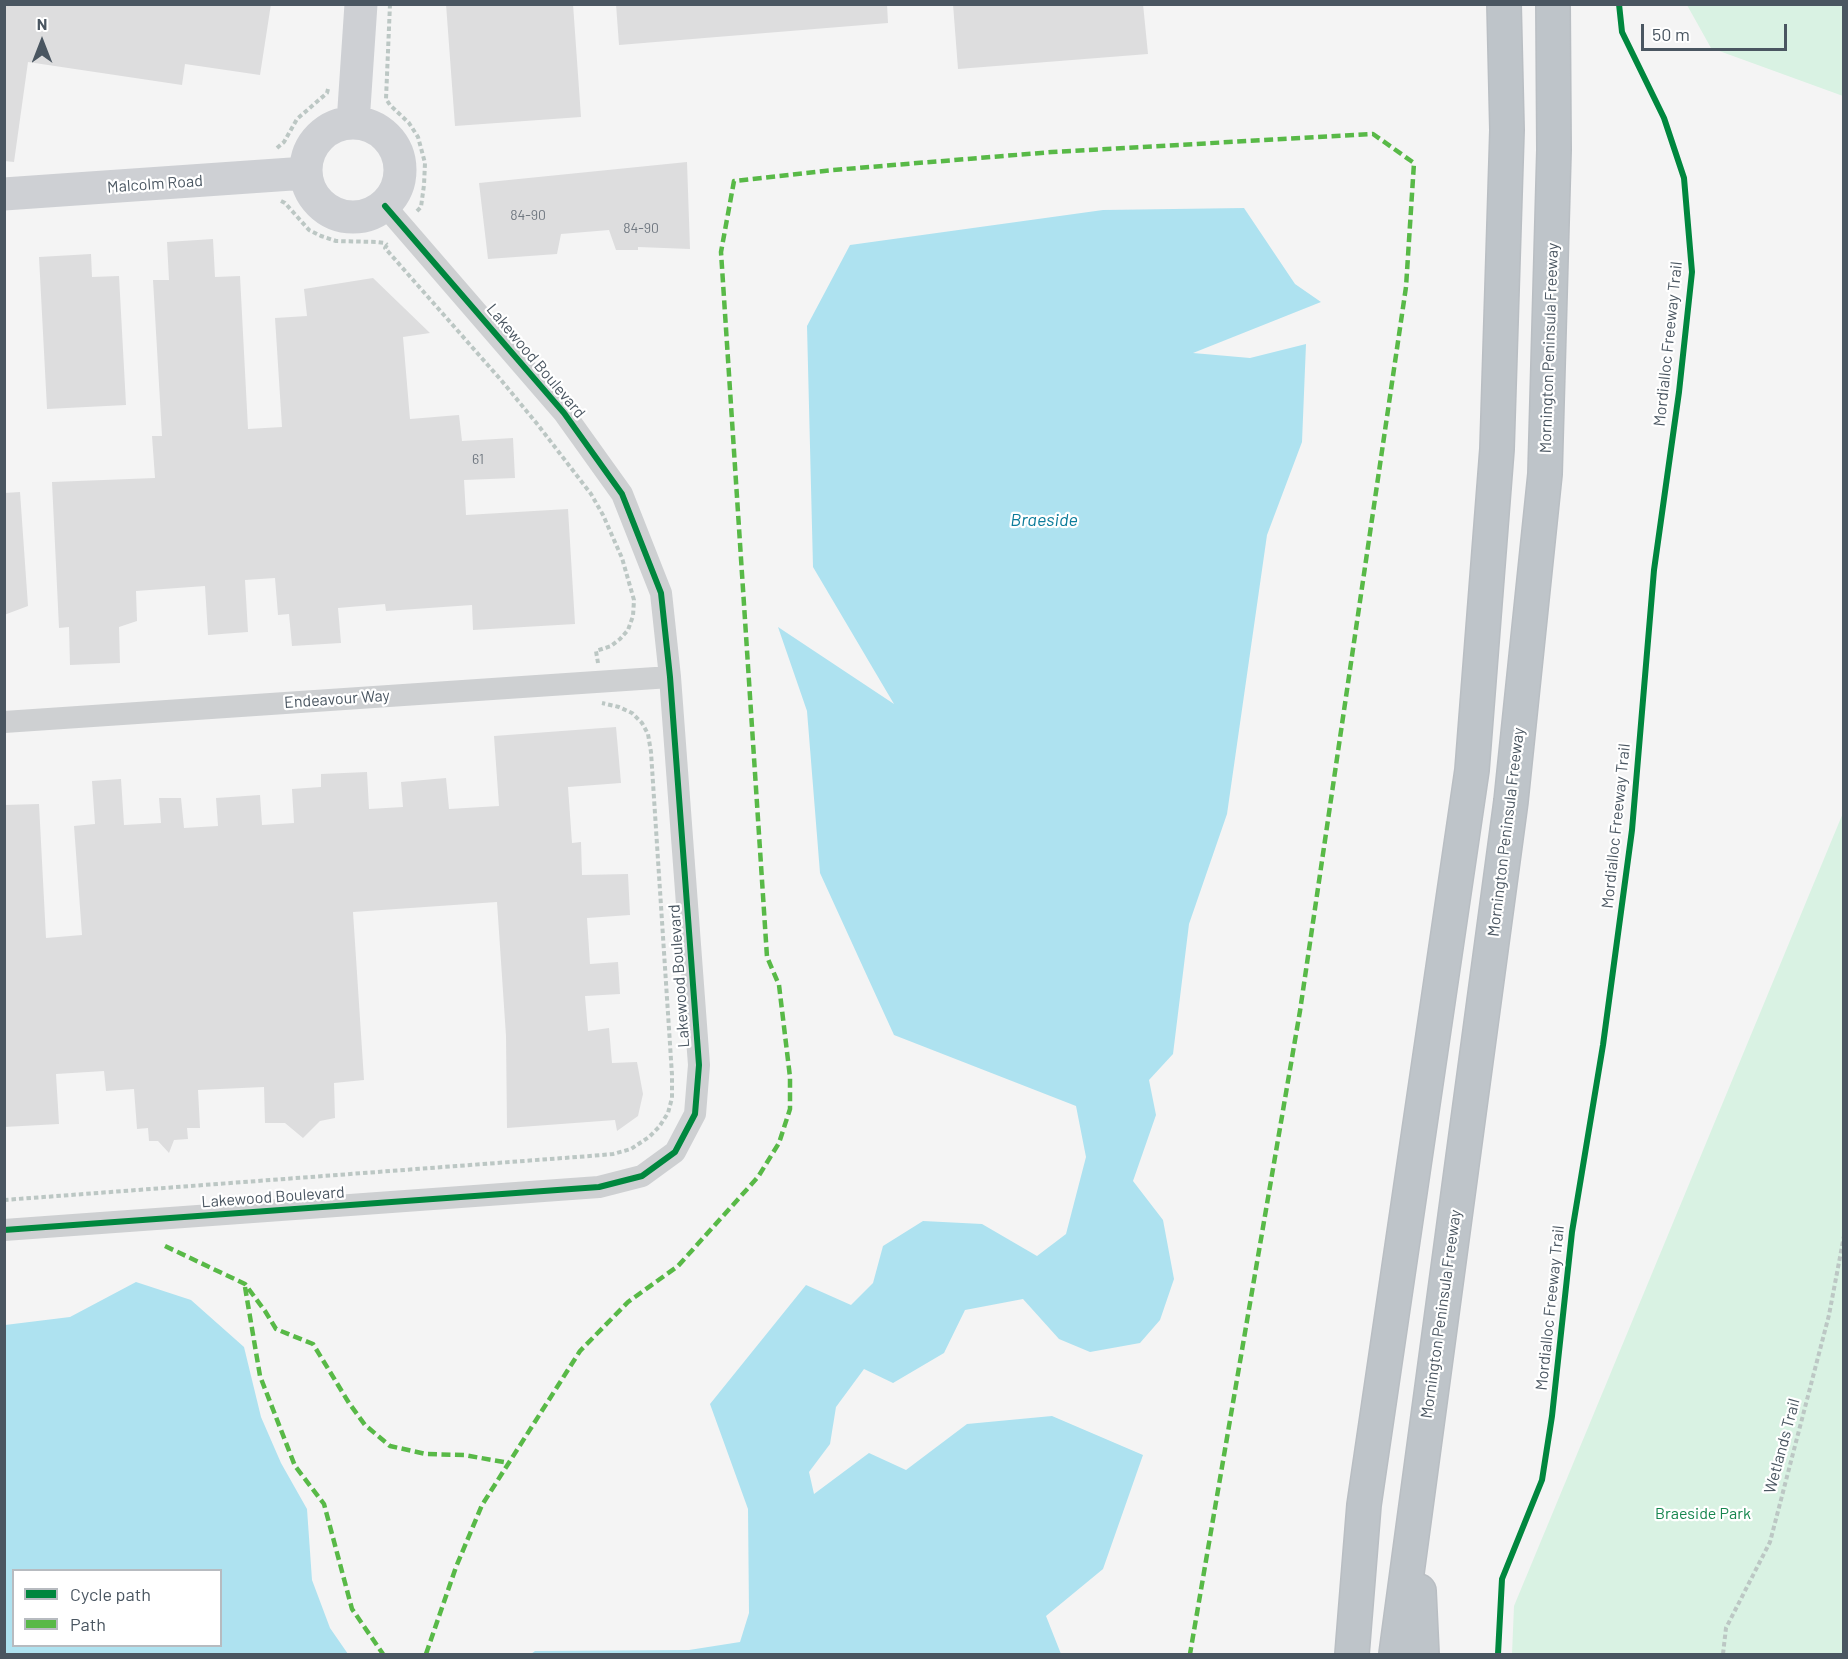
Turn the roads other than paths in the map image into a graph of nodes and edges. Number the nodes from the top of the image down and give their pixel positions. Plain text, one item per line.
1 (361, 4) edge
2 (1504, 4) edge
3 (1553, 4) edge
4 (353, 123) junction
5 (306, 173) junction
6 (4, 194) edge
7 (394, 216) junction
8 (670, 676) junction
9 (4, 722) edge
10 (4, 1230) edge
11 (1364, 1505) junction
12 (1414, 1512) junction
13 (1333, 1654) edge
14 (1352, 1654) edge
15 (1396, 1654) edge
16 (1422, 1654) edge

1 - 4 street
2 - 11 highway
3 - 12 highway, Mornington Peninsula Freeway
4 - 5 street
4 - 7 street
5 - 6 street, Malcolm Road
5 - 7 street
7 - 8 street, Lakewood Boulevard
8 - 9 street, Endeavour Way
8 - 10 street, Lakewood Boulevard
11 - 13 highway
11 - 14 highway
12 - 15 highway, Mornington Peninsula Freeway
12 - 16 highway

